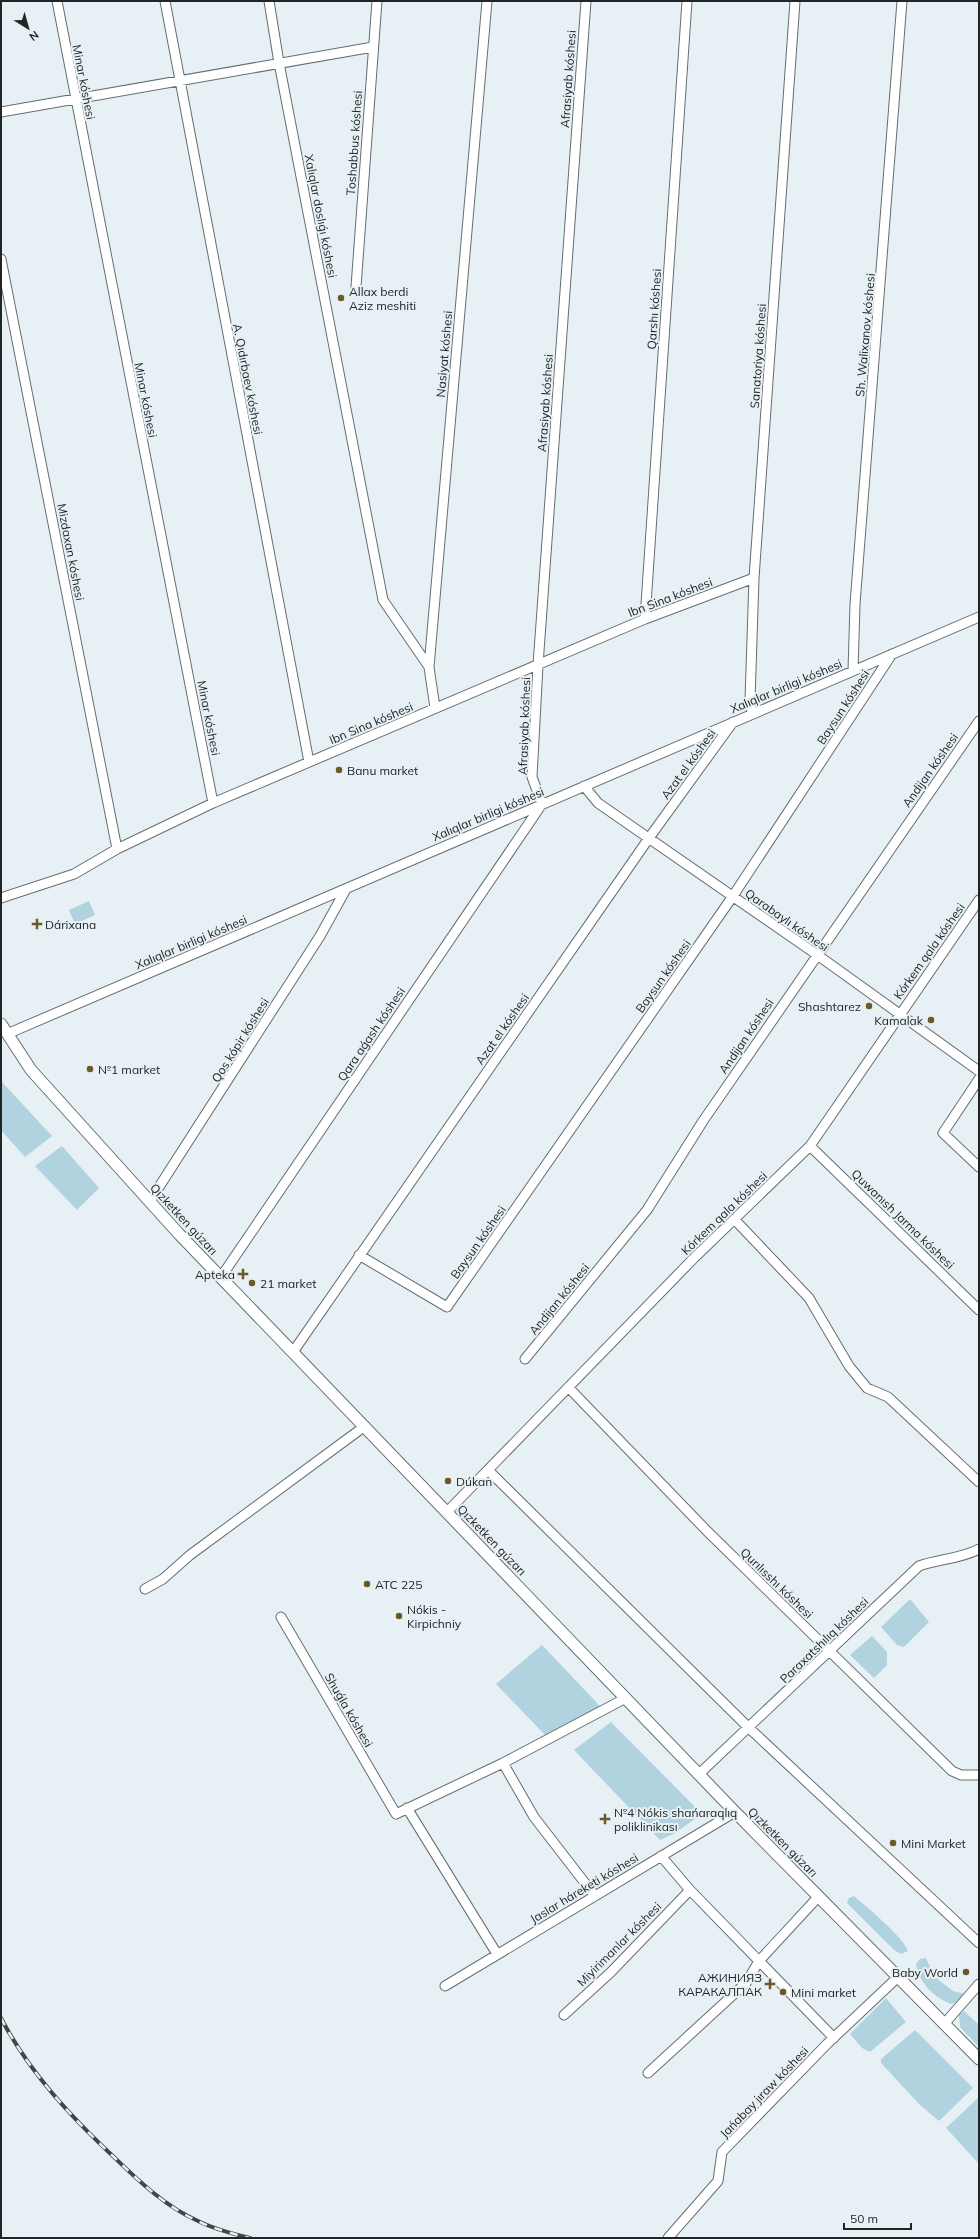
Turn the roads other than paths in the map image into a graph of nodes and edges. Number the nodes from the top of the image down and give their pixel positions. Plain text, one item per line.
1 (57, 1) edge
2 (165, 1) edge
3 (269, 1) edge
4 (377, 1) edge
5 (487, 1) edge
6 (586, 1) edge
7 (687, 1) edge
8 (795, 1) edge
9 (902, 1) edge
10 (373, 47) junction
11 (279, 63) junction
12 (179, 80) junction
13 (75, 98) junction
14 (1, 112) edge
15 (1, 259) edge
16 (356, 287) dead end
17 (754, 578) junction
18 (979, 617) edge
19 (645, 619) junction
20 (892, 654) junction
21 (538, 665) junction
22 (429, 667) junction
23 (853, 671) junction
24 (435, 708) junction
25 (752, 713) junction
26 (979, 721) edge
27 (733, 722) junction
28 (310, 762) junction
29 (584, 786) junction
30 (213, 803) junction
31 (542, 804) junction
32 (649, 838) junction
33 (117, 849) junction
34 (346, 889) junction
35 (733, 896) junction
36 (1, 898) edge
37 (979, 900) edge
38 (816, 954) junction
39 (899, 1015) junction
40 (1, 1024) edge
41 (7, 1034) junction
42 (979, 1071) edge
43 (979, 1079) edge
44 (810, 1146) junction
45 (979, 1167) edge
46 (150, 1202) junction
47 (735, 1220) junction
48 (359, 1255) junction
49 (221, 1277) junction
50 (979, 1310) edge
51 (293, 1352) junction
52 (525, 1359) dead end
53 (569, 1388) junction
54 (365, 1426) junction
55 (488, 1470) junction
56 (979, 1482) edge
57 (447, 1512) junction
58 (979, 1549) edge
59 (145, 1589) dead end
60 (281, 1617) dead end
61 (830, 1651) junction
62 (626, 1698) junction
63 (749, 1728) junction
64 (503, 1763) junction
65 (699, 1774) junction
66 (979, 1775) edge
67 (407, 1808) junction
68 (735, 1812) junction
69 (661, 1856) junction
70 (690, 1890) junction
71 (595, 1896) junction
72 (819, 1896) junction
73 (979, 1943) edge
74 (497, 1954) junction
75 (759, 1961) junction
76 (898, 1976) junction
77 (979, 1984) edge
78 (445, 1986) dead end
79 (564, 2015) dead end
80 (945, 2023) junction
81 (834, 2038) junction
82 (979, 2059) edge
83 (648, 2073) dead end
84 (668, 2238) edge

1 - 13 street, Minar kóshesi
2 - 12 street, A. Qıdırbaev kóshesi
3 - 11 street, Xalıqlar doslıǵı kóshesi
4 - 10 street, Toshabbus kóshesi
5 - 22 street, Nasiyat kóshesi
6 - 21 street, Afrasiyab kóshesi
7 - 19 street, Qarshı kóshesi
8 - 17 street, Sanatoriya kóshesi
9 - 23 street, Sh. Walixanov kóshesi
10 - 11 street
10 - 16 street, Toshabbus kóshesi
11 - 12 street
11 - 22 street, Xalıqlar doslıǵı kóshesi
12 - 13 street
12 - 28 street, A. Qıdırbaev kóshesi
13 - 14 street
13 - 30 street, Minar kóshesi
15 - 33 street, Mizdaxan kóshesi
17 - 19 street, Ibn Sina kóshesi
17 - 25 street, Sanatoriya kóshesi
18 - 20 street, Xalıqlar birligi kóshesi
19 - 21 street, Ibn Sina kóshesi
20 - 23 street, Xalıqlar birligi kóshesi
20 - 35 street, Baysun kóshesi
21 - 24 street, Ibn Sina kóshesi
21 - 31 street, Afrasiyab kóshesi
22 - 24 street, Nasiyat kóshesi
23 - 25 street, Xalıqlar birligi kóshesi
24 - 28 street, Ibn Sina kóshesi
25 - 27 street, Xalıqlar birligi kóshesi
26 - 38 street, Andijan kóshesi
27 - 29 street, Xalıqlar birligi kóshesi
27 - 32 street, Azat el kóshesi
28 - 30 street, Ibn Sina kóshesi
29 - 31 street, Xalıqlar birligi kóshesi
29 - 32 street, Qarabaylı kóshesi
30 - 33 street, Ibn Sina kóshesi
31 - 34 street, Xalıqlar birligi kóshesi
31 - 49 street, Qara aǵash kóshesi
32 - 35 street, Qarabaylı kóshesi
32 - 48 street, Azat el kóshesi
33 - 36 street, Ibn Sina kóshesi
34 - 41 street, Xalıqlar birligi kóshesi
34 - 46 street, Qos kópir kóshesi
35 - 38 street, Qarabaylı kóshesi
35 - 48 street, Baysun kóshesi
37 - 39 street, Kórkem qala kóshesi
38 - 39 street, Qarabaylı kóshesi
38 - 52 street, Andijan kóshesi
39 - 42 street, Qarabaylı kóshesi
39 - 44 street, Kórkem qala kóshesi
40 - 41 street, Qızketken gúzarı
41 - 46 street, Qızketken gúzarı
43 - 45 street
44 - 47 street, Kórkem qala kóshesi
44 - 50 street, Quwanısh Jarma kóshesi
46 - 49 street, Qızketken gúzarı
47 - 53 street, Kórkem qala kóshesi
47 - 56 street
48 - 51 street, Azat el kóshesi
49 - 51 street, Qızketken gúzarı
51 - 54 street, Qızketken gúzarı
53 - 55 street, Kórkem qala kóshesi
53 - 61 street, Qurılısshı kóshesi
54 - 57 street, Qızketken gúzarı
54 - 59 street
55 - 57 street, Kórkem qala kóshesi
55 - 63 street
57 - 62 street, Qızketken gúzarı
58 - 61 street, Paraxatshılıq kóshesi
60 - 67 street, Shuǵla kóshesi
61 - 63 street, Paraxatshılıq kóshesi
61 - 66 street, Qurılısshı kóshesi
62 - 64 street
62 - 65 street, Qızketken gúzarı
63 - 65 street, Paraxatshılıq kóshesi
63 - 73 street
64 - 67 street
64 - 71 street
65 - 68 street, Qızketken gúzarı
67 - 74 street
68 - 69 street, Jaslar háreketi kóshesi
68 - 72 street, Qızketken gúzarı
69 - 70 street
69 - 71 street, Jaslar háreketi kóshesi
70 - 75 street
70 - 79 street, Miyirimanlar kóshesi
71 - 74 street, Jaslar háreketi kóshesi
72 - 75 street
72 - 76 street, Qızketken gúzarı
74 - 78 street, Jaslar háreketi kóshesi
75 - 81 street
75 - 83 street
76 - 80 street, Qızketken gúzarı
76 - 81 street, Jańabay jıraw kóshesi
77 - 80 street
80 - 82 street, Qızketken gúzarı
81 - 84 street, Jańabay jıraw kóshesi

